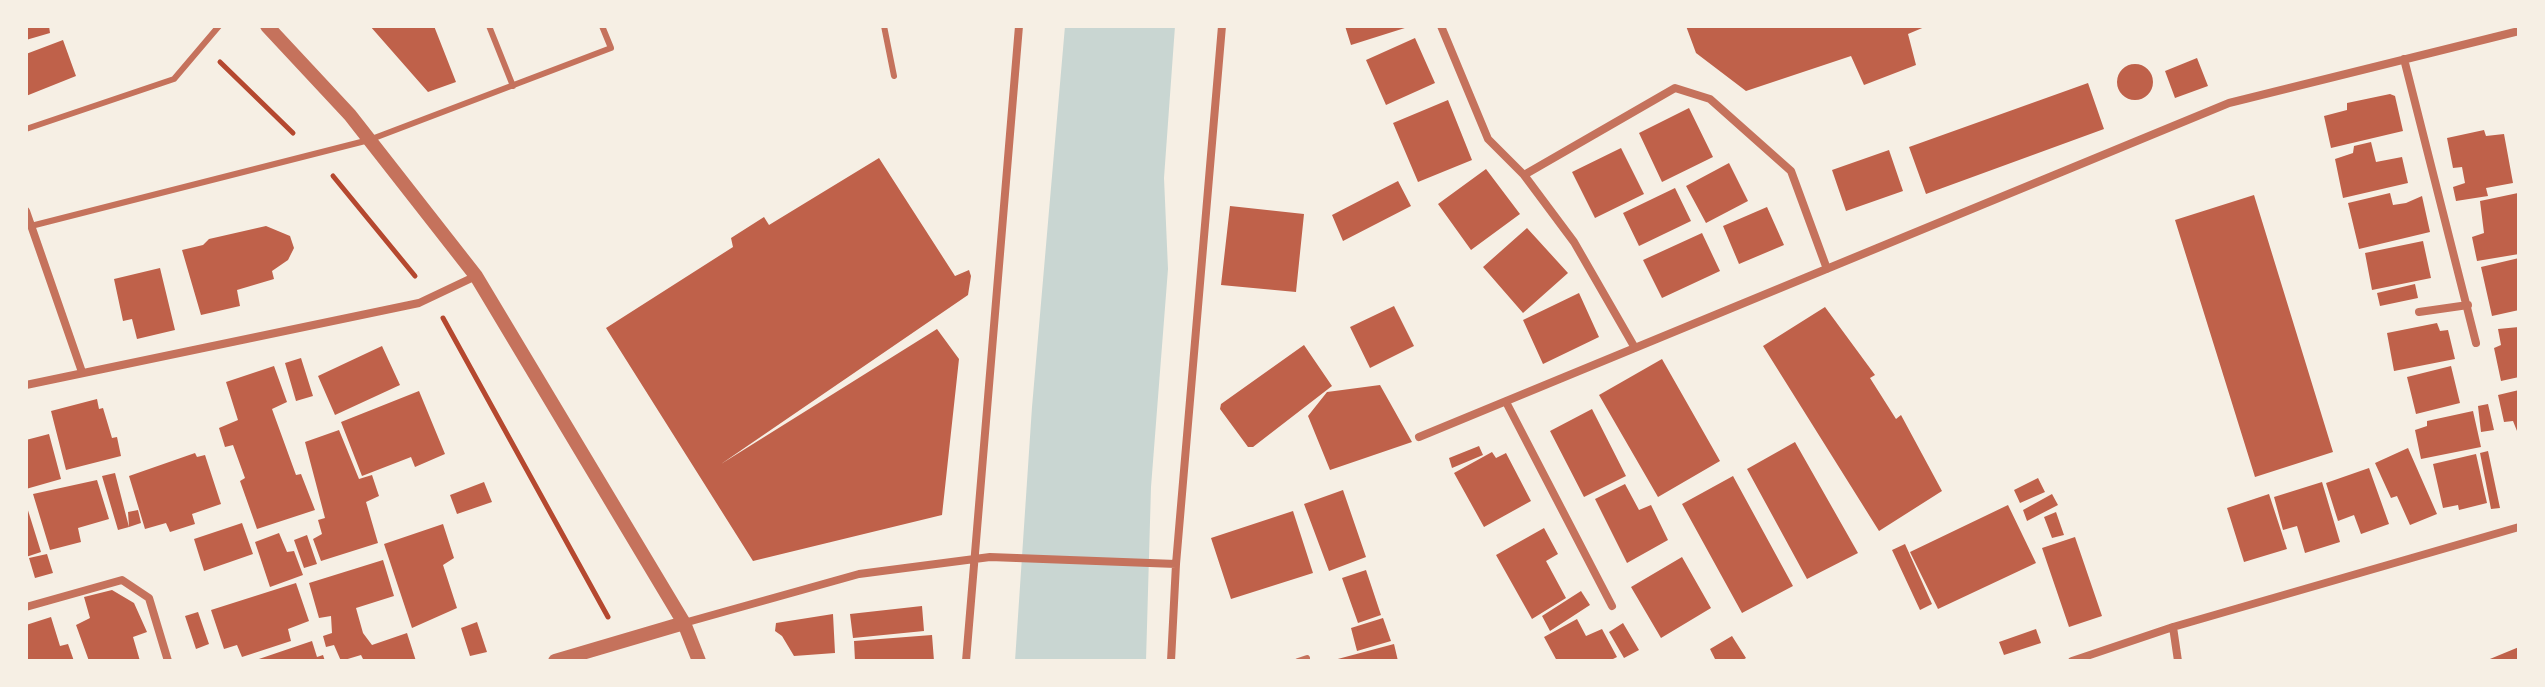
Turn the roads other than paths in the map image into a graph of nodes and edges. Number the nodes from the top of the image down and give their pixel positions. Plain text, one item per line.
1 (219, 26) edge
2 (267, 26) edge
3 (489, 26) edge
4 (602, 26) edge
5 (884, 26) edge
6 (1019, 26) edge
7 (1222, 26) edge
8 (1441, 26) edge
9 (2519, 31) edge
10 (2404, 59) junction
11 (894, 76) dead end
12 (513, 86) junction
13 (26, 129) edge
14 (369, 140) junction
15 (1524, 175) junction
16 (26, 211) edge
17 (31, 226) junction
18 (1827, 269) junction
19 (476, 276) junction
20 (2468, 305) junction
21 (2419, 312) dead end
22 (2476, 343) dead end
23 (1635, 348) junction
24 (82, 372) junction
25 (26, 385) edge
26 (1506, 402) junction
27 (1419, 437) dead end
28 (2519, 527) edge
29 (973, 559) junction
30 (1176, 564) junction
31 (1612, 606) dead end
32 (26, 607) edge
33 (684, 623) junction
34 (2173, 627) junction
35 (1307, 658) dead end
36 (168, 661) edge
37 (555, 661) edge
38 (699, 661) edge
39 (966, 661) edge
40 (1171, 661) edge
41 (1298, 661) edge
42 (2072, 661) edge
43 (2178, 661) edge

1 - 13 lane
2 - 14 street
3 - 12 lane
4 - 12 lane
5 - 11 lane
6 - 29 street
7 - 30 street
8 - 15 street
9 - 10 street
10 - 18 street
10 - 20 street
12 - 14 lane
14 - 17 lane
14 - 19 street
15 - 18 street
15 - 23 street
16 - 17 street
17 - 24 street
18 - 23 street
19 - 24 street
19 - 33 street
20 - 21 street
20 - 22 street
23 - 26 street
24 - 25 street
26 - 27 street
26 - 31 street
28 - 34 street
29 - 30 street
29 - 33 street
29 - 39 street
30 - 40 street
32 - 36 street
33 - 37 street
33 - 38 street
34 - 42 street
34 - 43 street
35 - 41 lane

